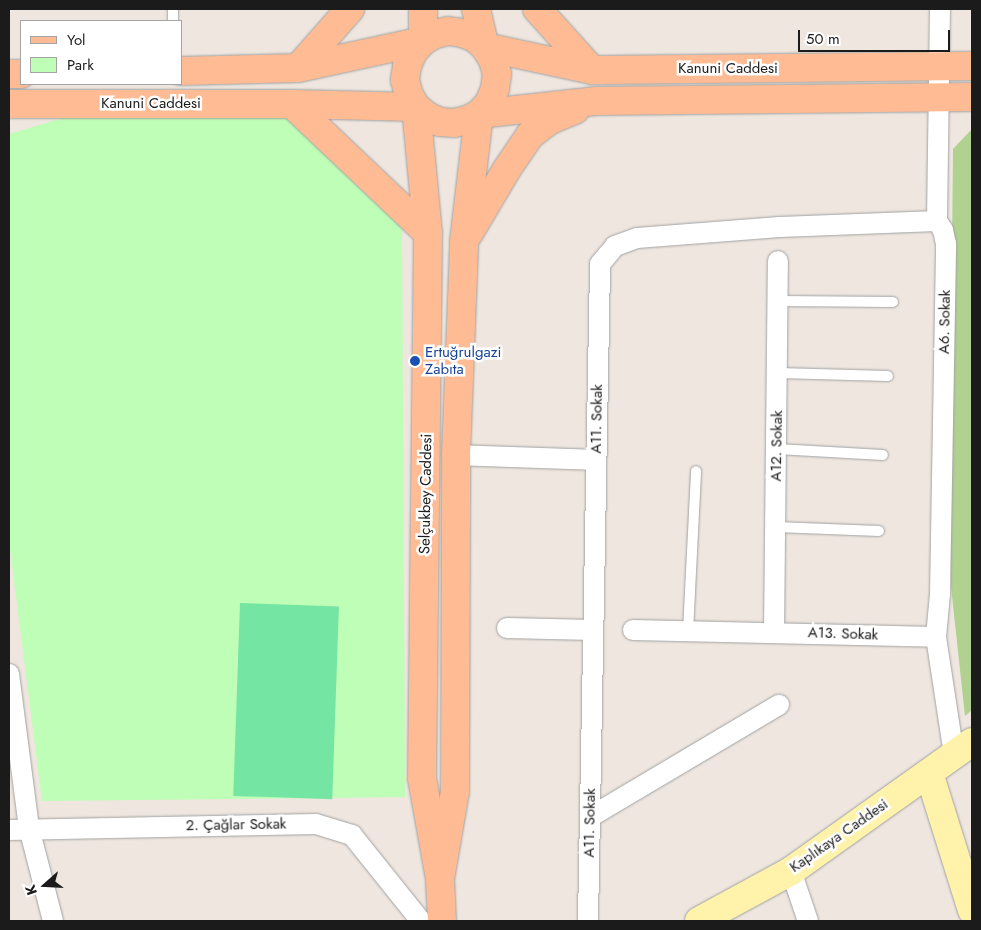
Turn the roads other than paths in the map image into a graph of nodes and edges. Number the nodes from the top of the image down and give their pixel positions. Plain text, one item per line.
1 (350, 9) edge
2 (423, 9) edge
3 (476, 9) edge
4 (537, 9) edge
5 (940, 9) edge
6 (423, 41) junction
7 (486, 47) junction
8 (972, 66) edge
9 (940, 67) junction
10 (298, 68) junction
11 (592, 70) junction
12 (182, 71) edge
13 (938, 97) junction
14 (972, 97) edge
15 (597, 101) junction
16 (9, 104) edge
17 (292, 104) junction
18 (416, 107) junction
19 (479, 114) junction
20 (938, 221) junction
21 (428, 233) junction
22 (464, 242) junction
23 (778, 261) dead end
24 (779, 300) junction
25 (893, 302) dead end
26 (778, 373) junction
27 (888, 376) dead end
28 (777, 449) junction
29 (456, 455) junction
30 (882, 455) dead end
31 (596, 460) junction
32 (696, 471) dead end
33 (776, 527) junction
34 (879, 531) dead end
35 (507, 628) dead end
36 (593, 630) junction
37 (633, 630) dead end
38 (688, 631) junction
39 (774, 632) junction
40 (936, 637) junction
41 (9, 674) edge
42 (779, 705) dead end
43 (963, 748) edge
44 (929, 773) junction
45 (590, 817) junction
46 (29, 828) junction
47 (9, 830) edge
48 (791, 871) junction
49 (440, 879) junction
50 (972, 910) edge
51 (53, 921) edge
52 (421, 921) edge
53 (442, 921) edge
54 (588, 921) edge
55 (699, 921) edge
56 (808, 921) edge

1 - 10 main road
2 - 6 main road
3 - 7 main road
4 - 11 main road
5 - 9 street, A6. Sokak
6 - 7 main road
6 - 10 main road
6 - 18 main road
7 - 11 main road, Kanuni Caddesi
7 - 19 main road
8 - 9 main road, Kanuni Caddesi
9 - 11 main road, Kanuni Caddesi
9 - 13 street, A6. Sokak
10 - 12 main road
13 - 14 main road, Kanuni Caddesi
13 - 15 main road, Kanuni Caddesi
13 - 20 street, A6. Sokak
15 - 19 main road, Kanuni Caddesi
15 - 22 main road
16 - 17 main road, Kanuni Caddesi
17 - 18 main road, Kanuni Caddesi
17 - 21 main road
18 - 19 main road
18 - 21 main road, Selçukbey Caddesi
19 - 22 main road, Selçukbey Caddesi
20 - 31 street, A11. Sokak
20 - 40 street, A6. Sokak
21 - 49 main road, Selçukbey Caddesi
22 - 29 main road, Selçukbey Caddesi
23 - 24 street, A12. Sokak
24 - 25 lane
24 - 26 street, A12. Sokak
26 - 27 lane
26 - 28 street, A12. Sokak
28 - 30 lane
28 - 33 street, A12. Sokak
29 - 31 street
29 - 49 main road, Selçukbey Caddesi
31 - 36 street, A11. Sokak
32 - 38 lane
33 - 34 lane
33 - 39 street, A12. Sokak
35 - 36 street
36 - 45 street, A11. Sokak
37 - 38 street, A13. Sokak
38 - 39 street, A13. Sokak
39 - 40 street, A13. Sokak
40 - 43 street
41 - 46 street
42 - 45 street
43 - 44 main road, Kaplıkaya Caddesi
44 - 48 main road, Kaplıkaya Caddesi
44 - 50 main road
45 - 54 street, A11. Sokak
46 - 47 street, 2. Çağlar Sokak
46 - 51 street
46 - 52 street, 2. Çağlar Sokak
48 - 55 main road, Kaplıkaya Caddesi
48 - 56 street
49 - 53 main road, Selçukbey Caddesi

